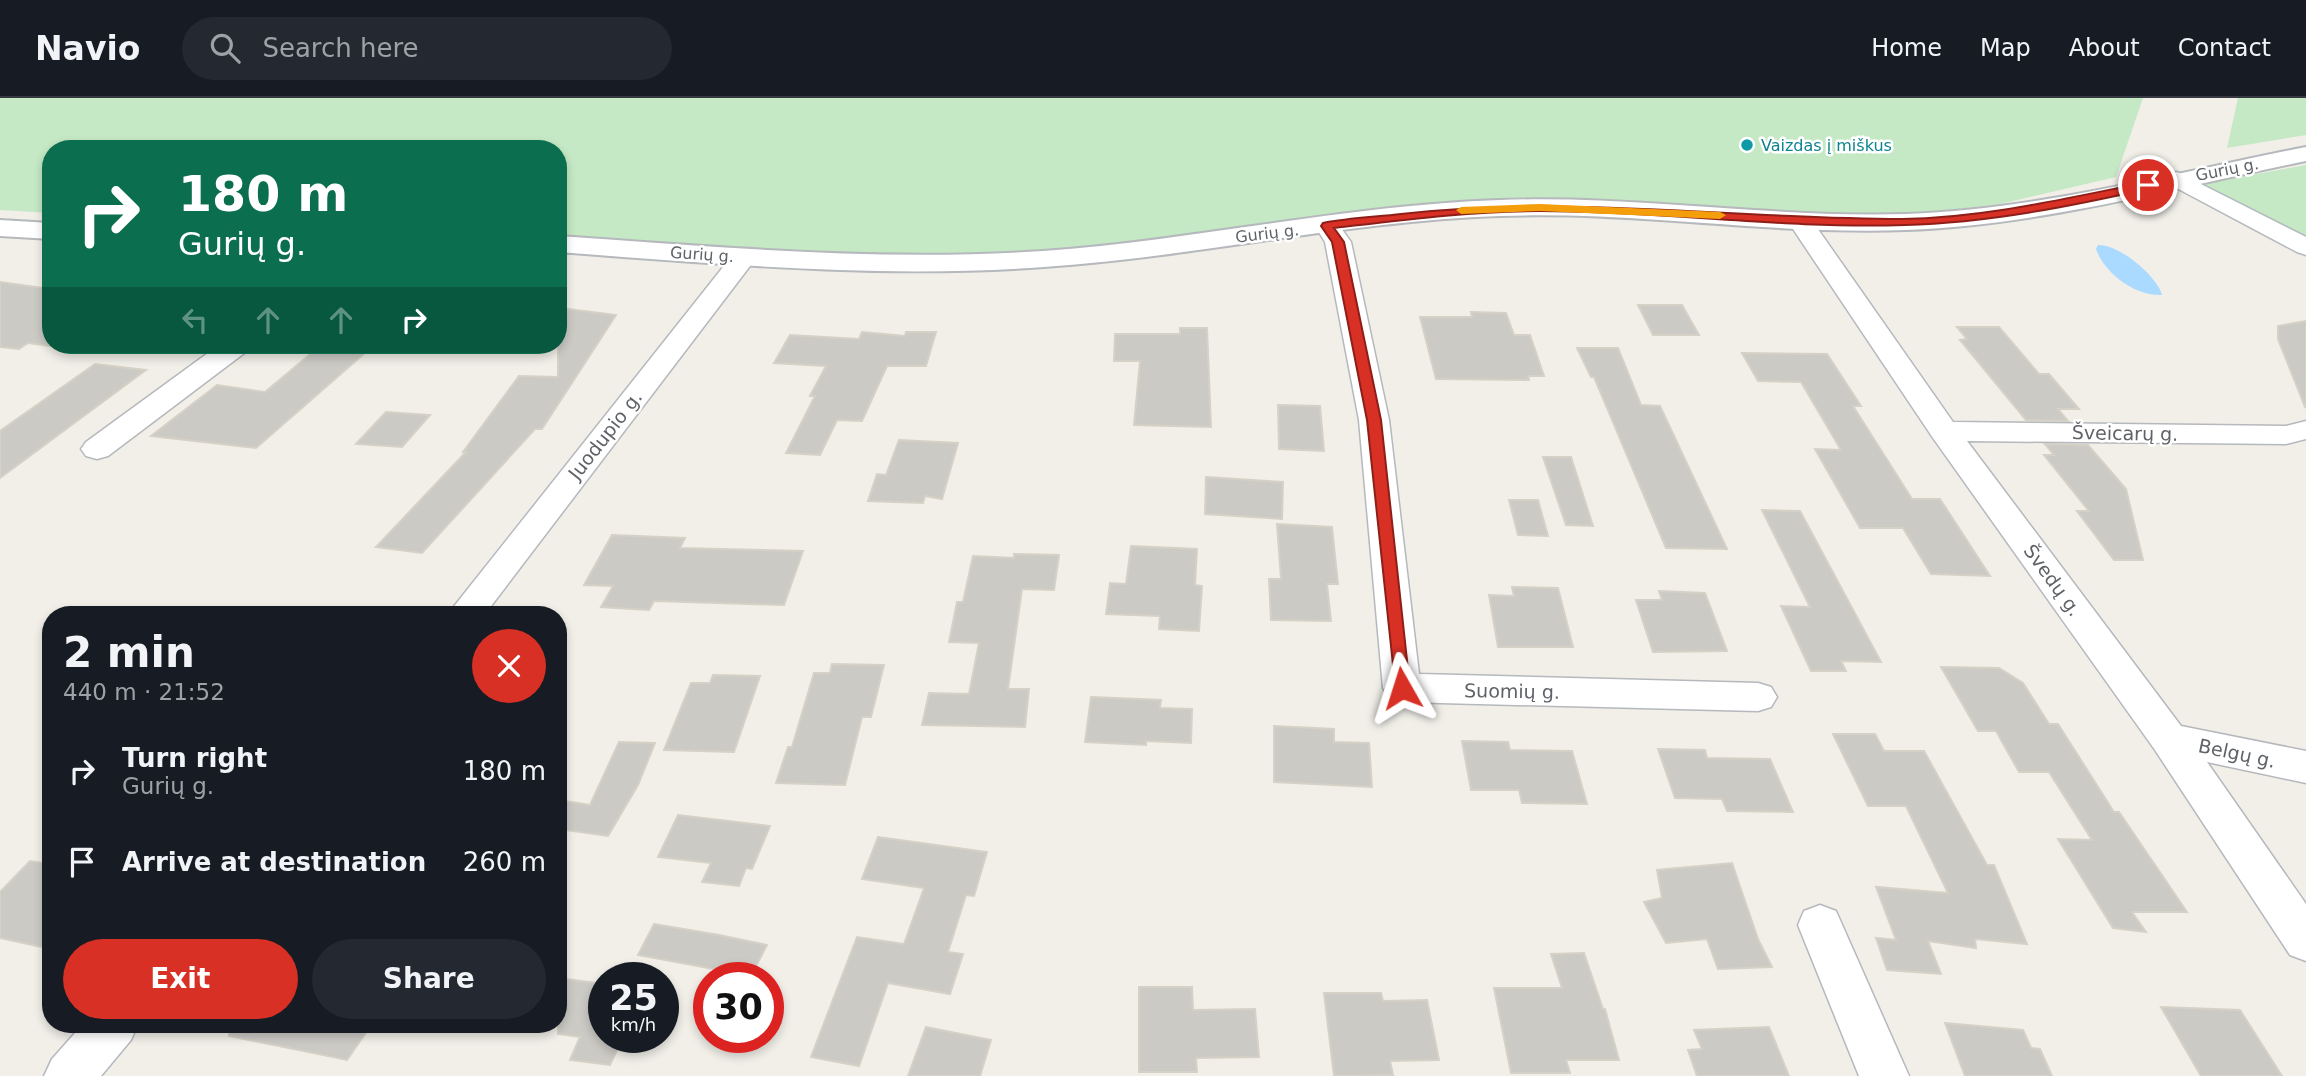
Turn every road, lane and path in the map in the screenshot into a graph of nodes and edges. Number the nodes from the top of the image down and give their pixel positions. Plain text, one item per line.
1 (2306, 154) edge
2 (2177, 179) junction
3 (1799, 220) junction
4 (1326, 226) junction
5 (0, 228) edge
6 (42, 230) edge
7 (567, 245) edge
8 (2306, 247) edge
9 (744, 257) junction
10 (225, 354) edge
11 (2306, 430) edge
12 (1944, 431) junction
13 (97, 449) dead end
14 (472, 606) edge
15 (1758, 697) dead end
16 (2169, 738) junction
17 (2306, 767) edge
18 (1820, 925) dead end
19 (2306, 941) edge
20 (106, 1033) edge
21 (69, 1076) edge
22 (1884, 1076) edge

1 - 2 street, Gurių g.
2 - 3 street, Gurių g.
2 - 8 street
3 - 4 street, Gurių g.
3 - 12 street, Švedų g.
4 - 9 street, Gurių g.
4 - 15 street, Suomių g.
5 - 6 street
7 - 9 street, Gurių g.
9 - 14 street, Juodupio g.
10 - 13 street
11 - 12 street, Šveicarų g.
12 - 16 street, Švedų g.
16 - 17 street, Belgų g.
16 - 19 street, Švedų g.
18 - 22 street
20 - 21 street

